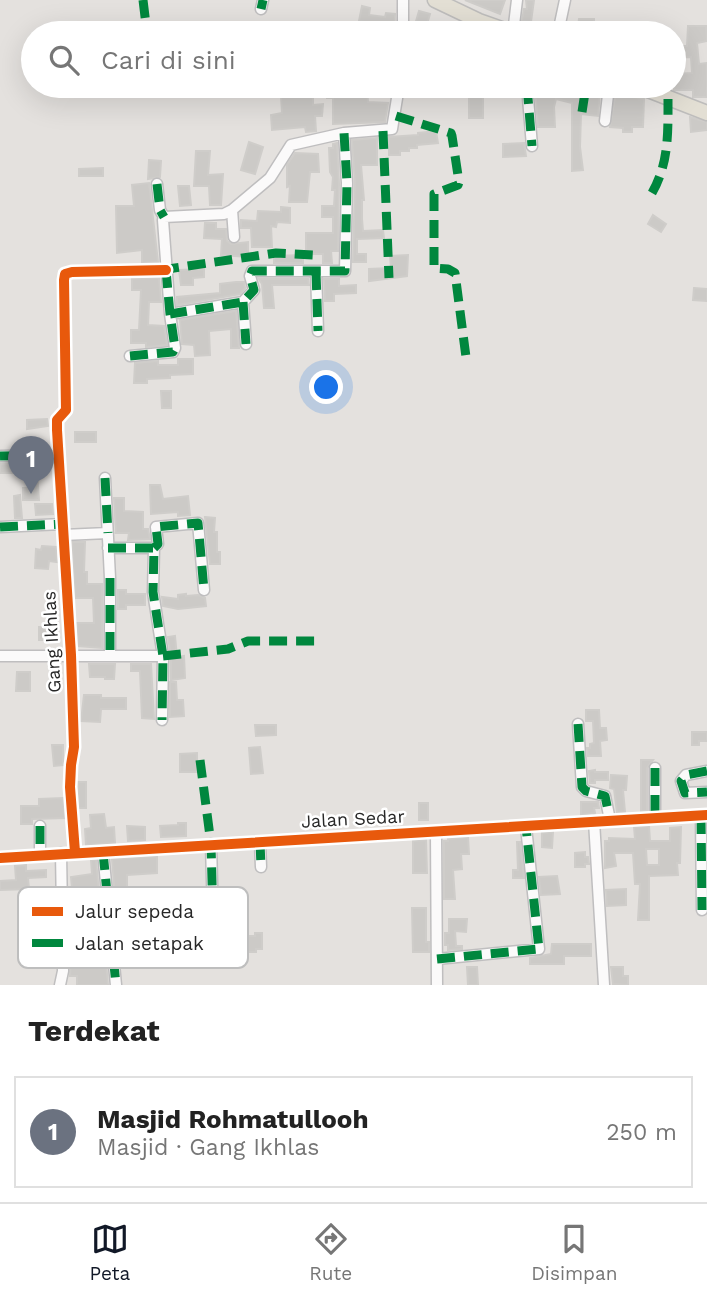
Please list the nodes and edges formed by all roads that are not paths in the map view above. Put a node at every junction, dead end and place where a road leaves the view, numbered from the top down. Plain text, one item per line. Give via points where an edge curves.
1 (403, 0) edge
2 (435, 0) edge
3 (517, 0) edge
4 (565, 0) edge
5 (402, 21) edge
6 (479, 21) edge
7 (514, 21) edge
8 (561, 21) edge
9 (398, 98) edge
10 (528, 98) edge
11 (608, 98) edge
12 (668, 98) edge
13 (707, 114) edge
14 (605, 121) dead end
15 (344, 133) junction
16 (532, 146) dead end
17 (157, 184) dead end
18 (232, 210) junction
19 (164, 217) junction
20 (234, 237) dead end
21 (166, 270) junction
22 (316, 272) junction
23 (243, 302) junction
24 (170, 314) junction
25 (318, 331) dead end
26 (246, 344) dead end
27 (130, 356) dead end
28 (58, 455) junction
29 (0, 456) edge
30 (104, 478) dead end
31 (0, 527) edge
32 (62, 530) junction
33 (108, 533) junction
34 (108, 548) junction
35 (154, 548) junction
36 (204, 590) dead end
37 (71, 655) junction
38 (0, 656) edge
39 (110, 656) junction
40 (163, 656) junction
41 (162, 720) dead end
42 (578, 724) dead end
43 (655, 768) dead end
44 (707, 771) edge
45 (707, 792) edge
46 (704, 816) edge
47 (655, 818) junction
48 (610, 820) junction
49 (594, 821) junction
50 (40, 826) dead end
51 (526, 827) junction
52 (436, 832) junction
53 (260, 842) junction
54 (211, 845) junction
55 (75, 852) junction
56 (103, 852) junction
57 (61, 853) junction
58 (40, 855) junction
59 (0, 858) edge
60 (261, 867) dead end
61 (62, 887) edge
62 (106, 887) edge
63 (212, 887) edge
64 (702, 910) dead end
65 (437, 959) junction
66 (437, 985) edge
67 (604, 985) edge

1 - 5 street
2 - 6 main road
3 - 7 street
4 - 8 street
9 - 15 street via 392,129
10 - 16 street
11 - 14 street
12 - 13 main road
15 - 18 street via 291,145 270,178
15 - 22 street via 347,268
17 - 19 street
18 - 19 street
18 - 20 street
19 - 21 street
21 - 24 street
21 - 28 street, Gang Ikhlas via 65,274 66,410 57,420
22 - 23 street via 252,271 254,290
22 - 25 street
23 - 24 street
23 - 26 street
24 - 27 street via 173,352
28 - 29 street
28 - 32 street, Gang Ikhlas
30 - 33 street
31 - 32 street
32 - 33 street
32 - 37 street, Gang Ikhlas
33 - 34 street
34 - 35 street
34 - 39 street
35 - 36 street via 158,544 156,527 198,523
35 - 40 street via 153,592
37 - 38 street
37 - 39 street
37 - 55 street, Gang Ikhlas via 74,747 70,787
39 - 40 street
40 - 41 street
42 - 48 street via 582,787 605,796
43 - 47 street
44 - 45 street via 686,775 681,781 685,793
46 - 47 street, Jalan Sedar
46 - 64 street
47 - 48 street, Jalan Sedar
48 - 49 street, Jalan Sedar
49 - 51 street, Jalan Sedar
49 - 67 street
50 - 58 street
51 - 52 street, Jalan Sedar
51 - 65 street via 539,949
52 - 53 street, Jalan Sedar
52 - 65 street
53 - 54 street, Jalan Sedar
53 - 60 street
54 - 56 street, Jalan Sedar
54 - 63 street
55 - 56 street, Jalan Sedar
55 - 57 street, Jalan Sedar
56 - 62 street
57 - 58 street, Jalan Sedar
57 - 61 street
58 - 59 street, Jalan Sedar
65 - 66 street

